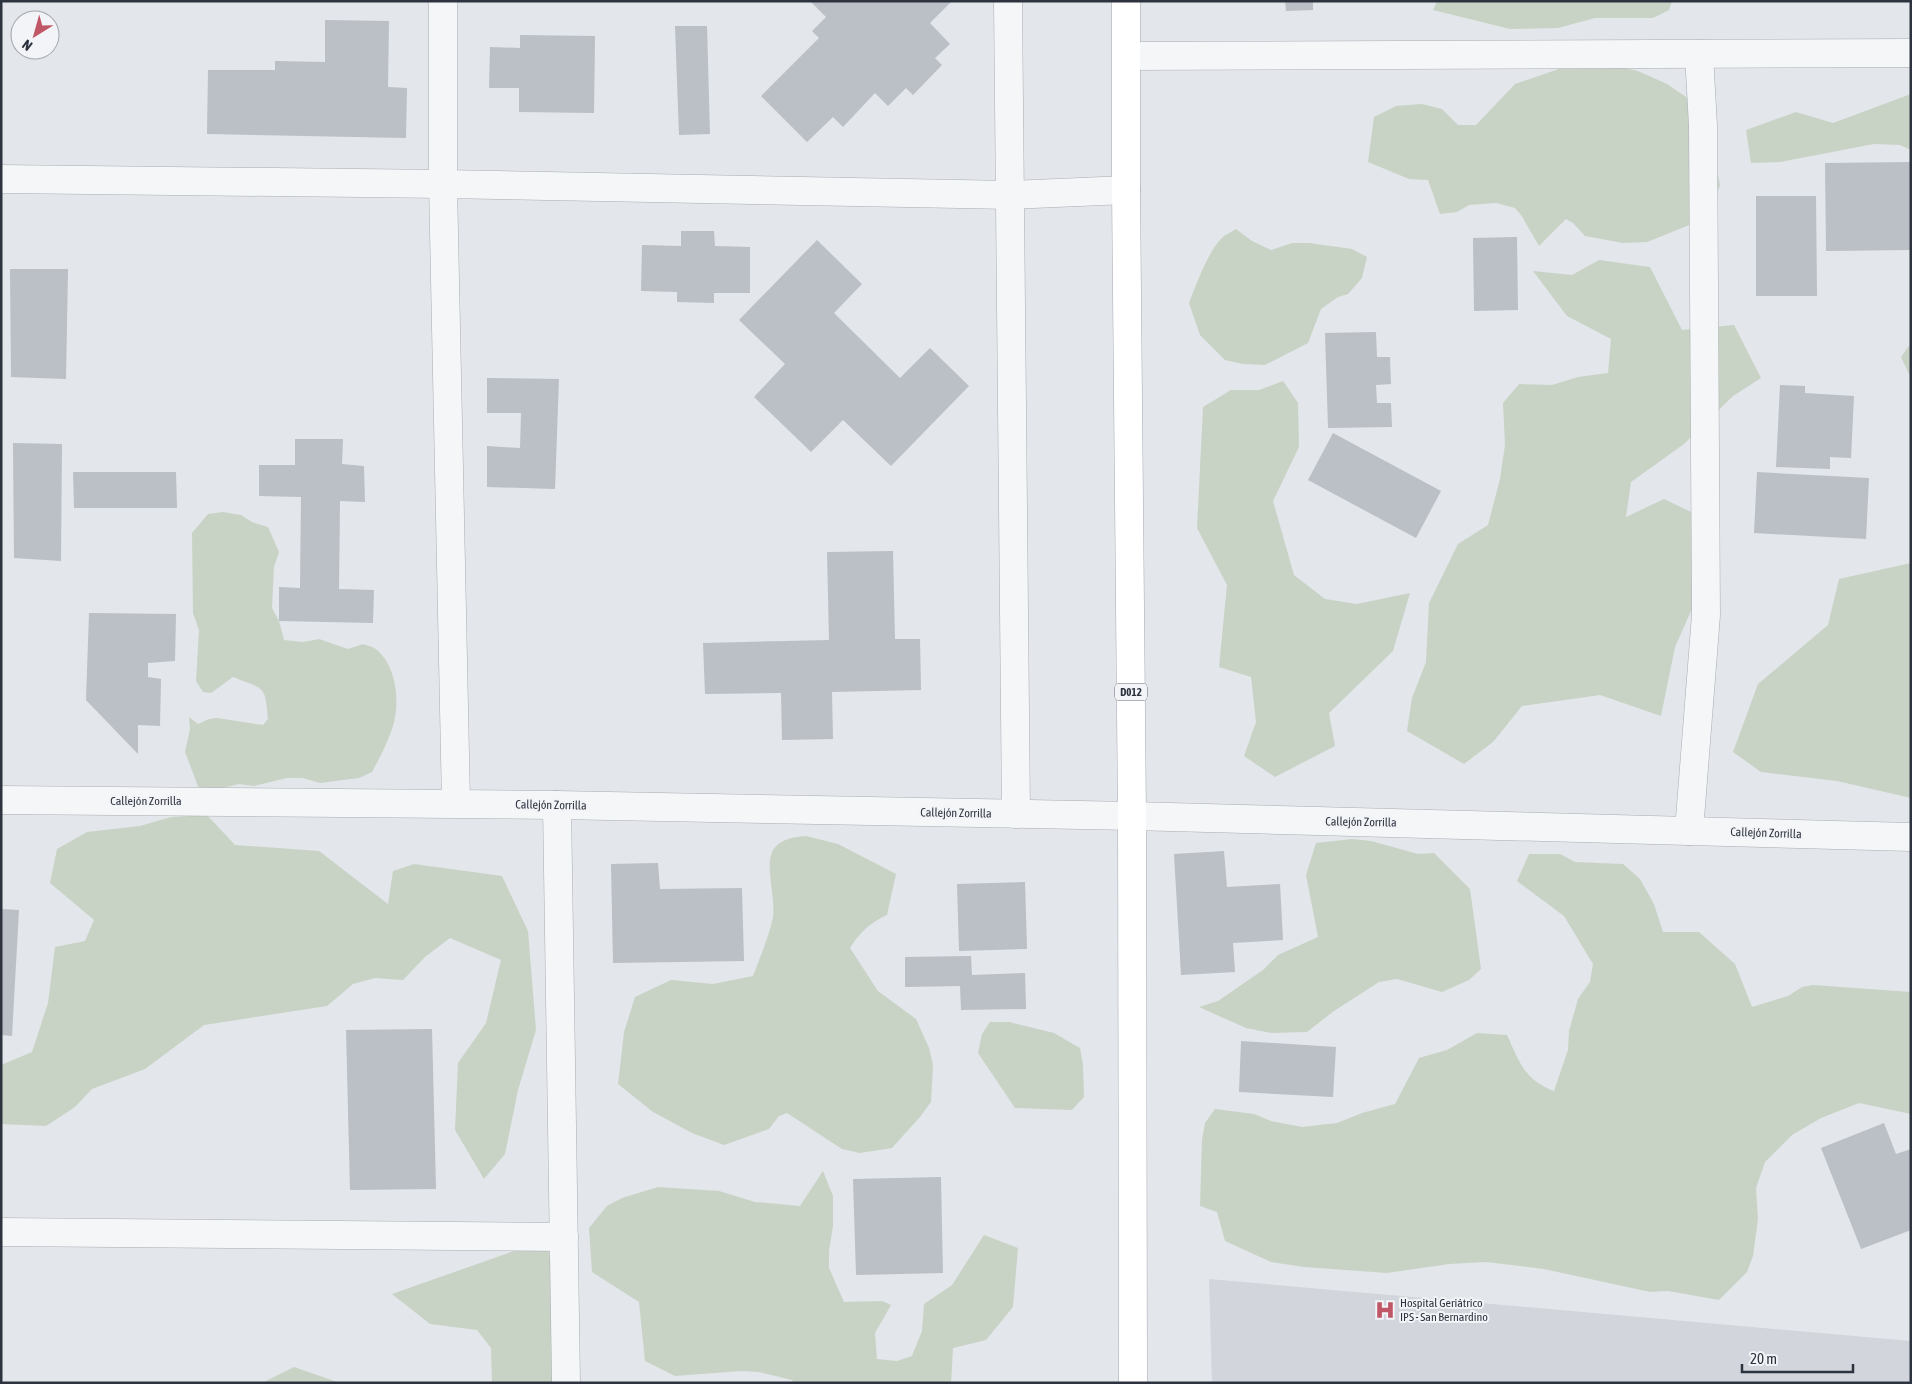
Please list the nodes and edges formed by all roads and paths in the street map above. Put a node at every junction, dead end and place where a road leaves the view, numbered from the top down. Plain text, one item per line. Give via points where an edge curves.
1 (443, 1) edge
2 (1008, 1) edge
3 (1126, 1) edge
4 (1911, 53) edge
5 (1699, 54) junction
6 (1126, 56) junction
7 (1, 179) edge
8 (443, 184) junction
9 (1126, 190) junction
10 (1011, 195) junction
11 (1, 800) edge
12 (456, 803) junction
13 (557, 804) junction
14 (1016, 814) junction
15 (1132, 816) junction
16 (1689, 831) junction
17 (1911, 837) edge
18 (1, 1232) edge
19 (564, 1237) junction
20 (566, 1383) edge
21 (1133, 1383) edge

1 - 8 street
2 - 10 street
3 - 6 main road, D012
4 - 5 street
5 - 6 street
5 - 16 street via 1703,126 1706,615
6 - 9 main road, D012
7 - 8 street
8 - 10 street
8 - 12 street
9 - 10 street
9 - 15 main road, D012
10 - 14 street
11 - 12 street, Callejón Zorrilla
12 - 13 street, Callejón Zorrilla
13 - 14 street, Callejón Zorrilla
13 - 19 street
14 - 15 street, Callejón Zorrilla
15 - 16 street, Callejón Zorrilla
15 - 21 main road, D012
16 - 17 street, Callejón Zorrilla
18 - 19 street
19 - 20 street

